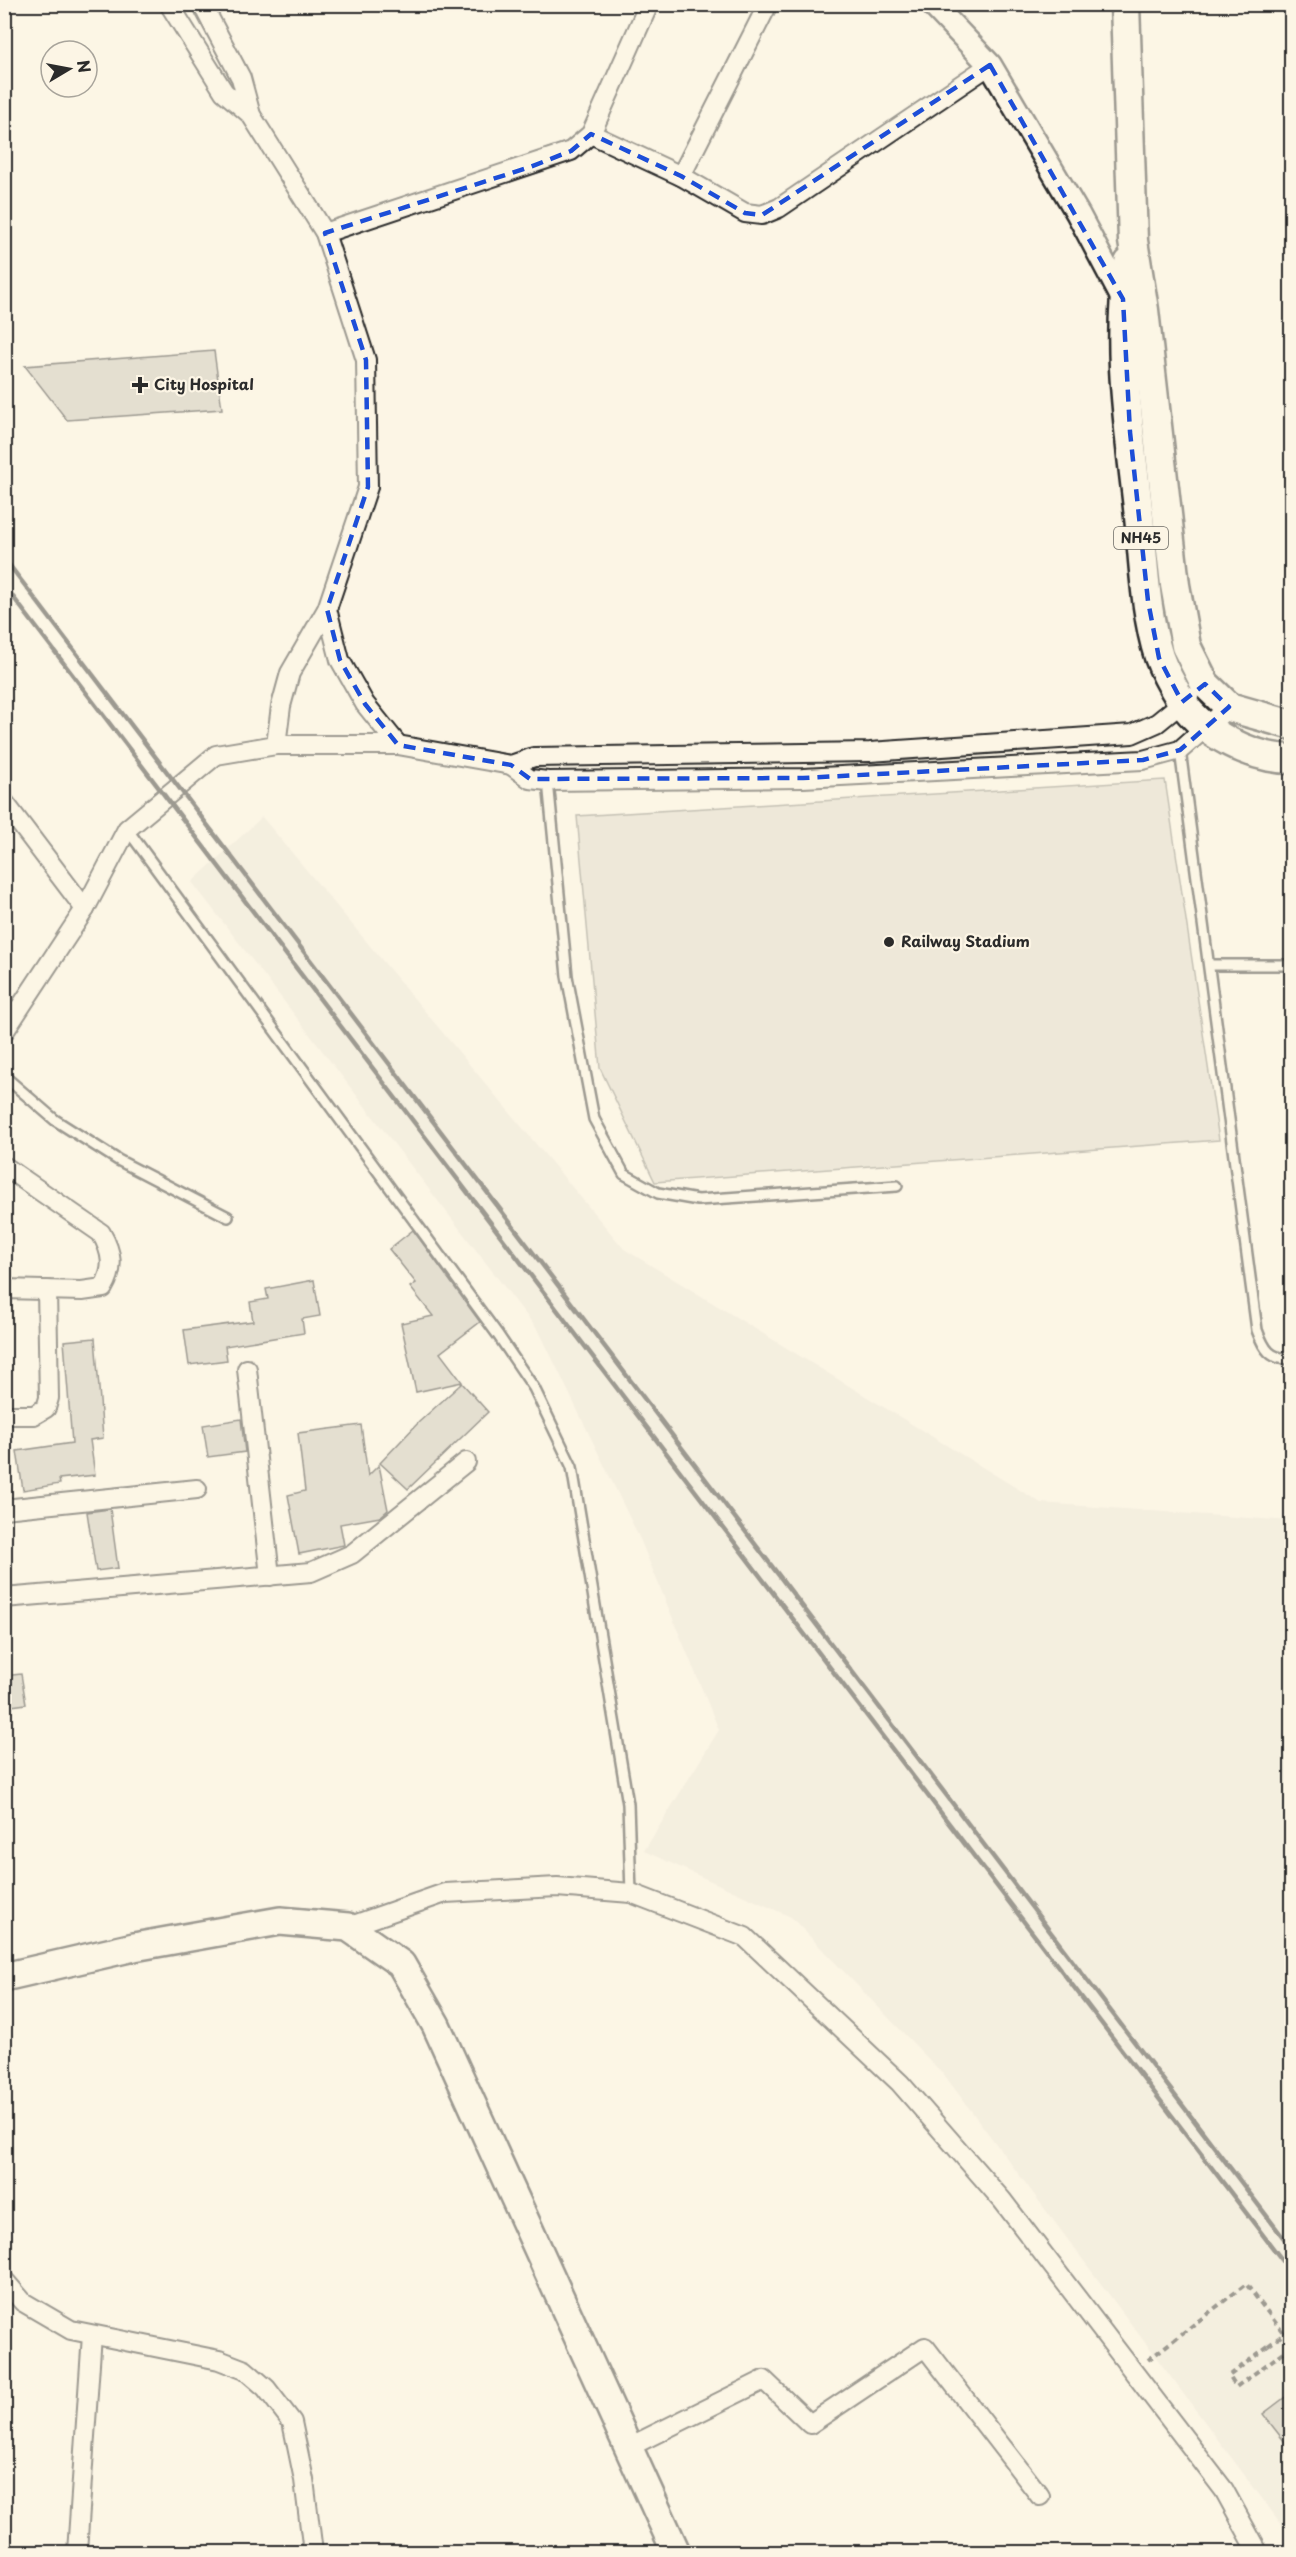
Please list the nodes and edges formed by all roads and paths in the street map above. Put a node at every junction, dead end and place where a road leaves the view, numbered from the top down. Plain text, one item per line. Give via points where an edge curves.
1 (169, 4) edge
2 (202, 4) edge
3 (649, 4) edge
4 (768, 4) edge
5 (932, 4) edge
6 (1125, 4) edge
7 (990, 65) junction
8 (251, 115) junction
9 (591, 134) junction
10 (681, 176) junction
11 (325, 233) junction
12 (1134, 304) junction
13 (327, 609) junction
14 (1205, 684) junction
15 (1182, 702) junction
16 (1229, 707) junction
17 (1292, 725) edge
18 (1207, 727) junction
19 (276, 745) junction
20 (398, 745) junction
21 (1180, 750) junction
22 (1292, 759) edge
23 (511, 765) junction
24 (548, 781) junction
25 (4, 802) edge
26 (127, 830) junction
27 (85, 909) junction
28 (1210, 965) junction
29 (1292, 965) edge
30 (4, 1032) edge
31 (4, 1076) edge
32 (4, 1166) edge
33 (897, 1186) dead end
34 (228, 1216) dead end
35 (4, 1289) edge
36 (47, 1290) junction
37 (1292, 1359) edge
38 (247, 1369) dead end
39 (4, 1415) edge
40 (466, 1462) dead end
41 (197, 1489) dead end
42 (4, 1509) edge
43 (270, 1576) junction
44 (4, 1598) edge
45 (631, 1893) junction
46 (348, 1927) junction
47 (4, 1977) edge
48 (4, 2280) edge
49 (1292, 2328) edge
50 (92, 2335) junction
51 (1292, 2345) edge
52 (1133, 2372) junction
53 (629, 2448) junction
54 (1040, 2496) dead end
55 (76, 2553) edge
56 (313, 2553) edge
57 (676, 2553) edge
58 (1258, 2553) edge

1 - 8 street via 224,92
2 - 8 street via 241,78
3 - 9 street
4 - 10 street
5 - 7 street
6 - 12 highway, NH45
7 - 10 street via 779,208 762,215 745,213
7 - 12 street
8 - 11 street
9 - 10 street
9 - 11 street via 571,151
11 - 13 street via 366,360 368,487
12 - 14 highway, NH45 via 1186,646
12 - 15 highway, NH45 via 1123,360 1148,601 1159,658
13 - 19 street via 290,673
13 - 20 street via 340,660 365,704
14 - 15 street
14 - 16 highway, NH45
15 - 18 highway, NH45
15 - 23 street via 1156,723 1132,734 870,752 534,757
16 - 17 highway, NH45
16 - 18 street
18 - 21 street
18 - 22 highway, NH45 via 1246,750
19 - 20 street
19 - 26 street via 216,755
20 - 23 street
21 - 24 street via 1143,760 956,771 803,778
21 - 28 lane
23 - 24 street via 530,779
24 - 33 lane via 567,976 594,1119 624,1174 657,1193 698,1200
25 - 27 street
26 - 27 street
26 - 45 lane via 498,1335 534,1388 572,1467 628,1804
27 - 30 street
28 - 29 lane
28 - 37 lane via 1257,1330 1265,1351 1280,1360
31 - 34 lane via 54,1120 118,1160
32 - 36 street via 100,1233 110,1248 112,1274 103,1288
35 - 36 street
36 - 39 street via 46,1408 34,1415
38 - 43 street
40 - 43 street via 352,1554 311,1572
41 - 42 street
43 - 44 street
45 - 46 street via 557,1887 445,1893
45 - 52 street via 745,1937 900,2083 1002,2200
46 - 47 main road via 280,1921 134,1947
46 - 53 main road via 401,1964 436,2025
48 - 50 street via 23,2302 70,2330
49 - 51 path, bridge via 1229,2376 1236,2387
50 - 55 street
50 - 56 street via 219,2360 245,2370 266,2388 292,2422
51 - 52 path via 1246,2284
52 - 58 street via 1224,2490
53 - 54 street via 764,2380 810,2424 926,2348
53 - 57 main road

